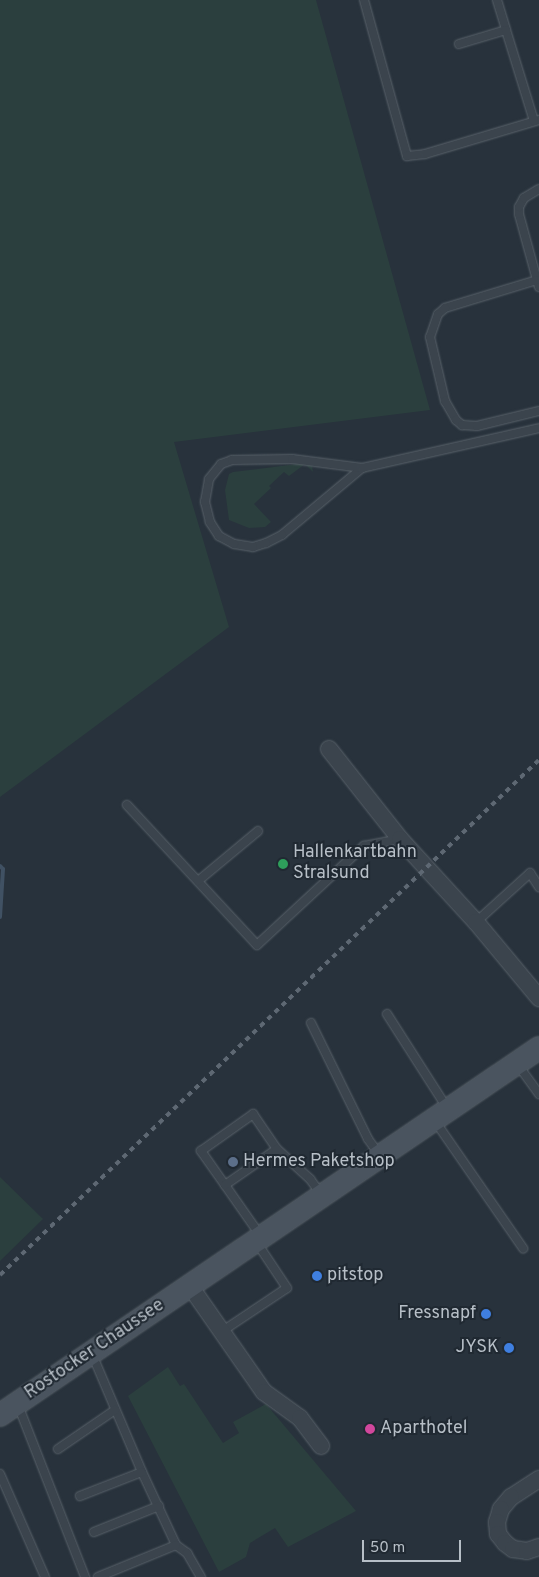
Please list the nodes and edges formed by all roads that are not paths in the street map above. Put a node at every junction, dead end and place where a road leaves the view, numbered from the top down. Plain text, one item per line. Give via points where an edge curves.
1 (364, 0) edge
2 (497, 0) edge
3 (506, 30) junction
4 (459, 44) dead end
5 (537, 121) edge
6 (539, 190) edge
7 (538, 280) edge
8 (539, 411) edge
9 (539, 428) edge
10 (362, 468) junction
11 (329, 748) dead end
12 (127, 805) dead end
13 (258, 831) dead end
14 (400, 839) junction
15 (198, 881) junction
16 (539, 887) edge
17 (476, 922) junction
18 (539, 998) edge
19 (387, 1014) dead end
20 (311, 1023) dead end
21 (539, 1048) edge
22 (516, 1064) junction
23 (539, 1094) edge
24 (441, 1115) junction
25 (277, 1149) junction
26 (380, 1156) junction
27 (225, 1184) junction
28 (322, 1196) junction
29 (258, 1239) junction
30 (523, 1248) dead end
31 (190, 1286) junction
32 (221, 1332) junction
33 (92, 1352) junction
34 (9, 1409) edge
35 (115, 1410) junction
36 (321, 1446) dead end
37 (58, 1449) dead end
38 (142, 1472) junction
39 (0, 1474) edge
40 (539, 1480) edge
41 (80, 1496) dead end
42 (159, 1506) junction
43 (94, 1532) dead end
44 (176, 1545) junction
45 (539, 1547) edge
46 (45, 1577) edge
47 (85, 1577) edge
48 (98, 1577) edge
49 (201, 1577) edge

1 - 5 lane via 407,156 425,154
2 - 3 lane
3 - 4 lane
3 - 5 lane
6 - 7 lane via 524,198 519,207
7 - 8 lane via 445,308 433,325 430,344 447,408 462,424 477,426
9 - 10 lane
10 - 10 lane via 283,459 226,462 212,473 207,484 205,502 210,522 219,536 234,544 253,547 266,543 282,535
11 - 14 street
12 - 15 lane
13 - 15 lane
14 - 15 lane via 364,846 257,945
14 - 17 street
16 - 17 lane via 530,873
17 - 18 street
19 - 24 lane
20 - 26 lane via 368,1139
21 - 22 main road, Rostocker Chaussee
22 - 23 lane
22 - 24 main road, Rostocker Chaussee
24 - 26 main road, Rostocker Chaussee
24 - 30 lane
25 - 27 lane
25 - 27 lane via 253,1114 201,1151
25 - 28 lane via 310,1179
26 - 28 main road, Rostocker Chaussee
27 - 29 lane
28 - 29 main road, Rostocker Chaussee
29 - 31 main road, Rostocker Chaussee
29 - 32 lane via 287,1288
31 - 32 street
31 - 33 main road, Rostocker Chaussee
32 - 36 street via 264,1392 300,1418
33 - 34 main road, Rostocker Chaussee
33 - 35 lane
34 - 47 lane
35 - 37 lane
35 - 38 lane
38 - 41 lane
38 - 42 lane
39 - 46 lane
40 - 45 street via 511,1497 501,1509 497,1522 498,1534 513,1549 527,1551
42 - 43 lane
42 - 44 lane
44 - 48 lane
44 - 49 lane via 187,1553

